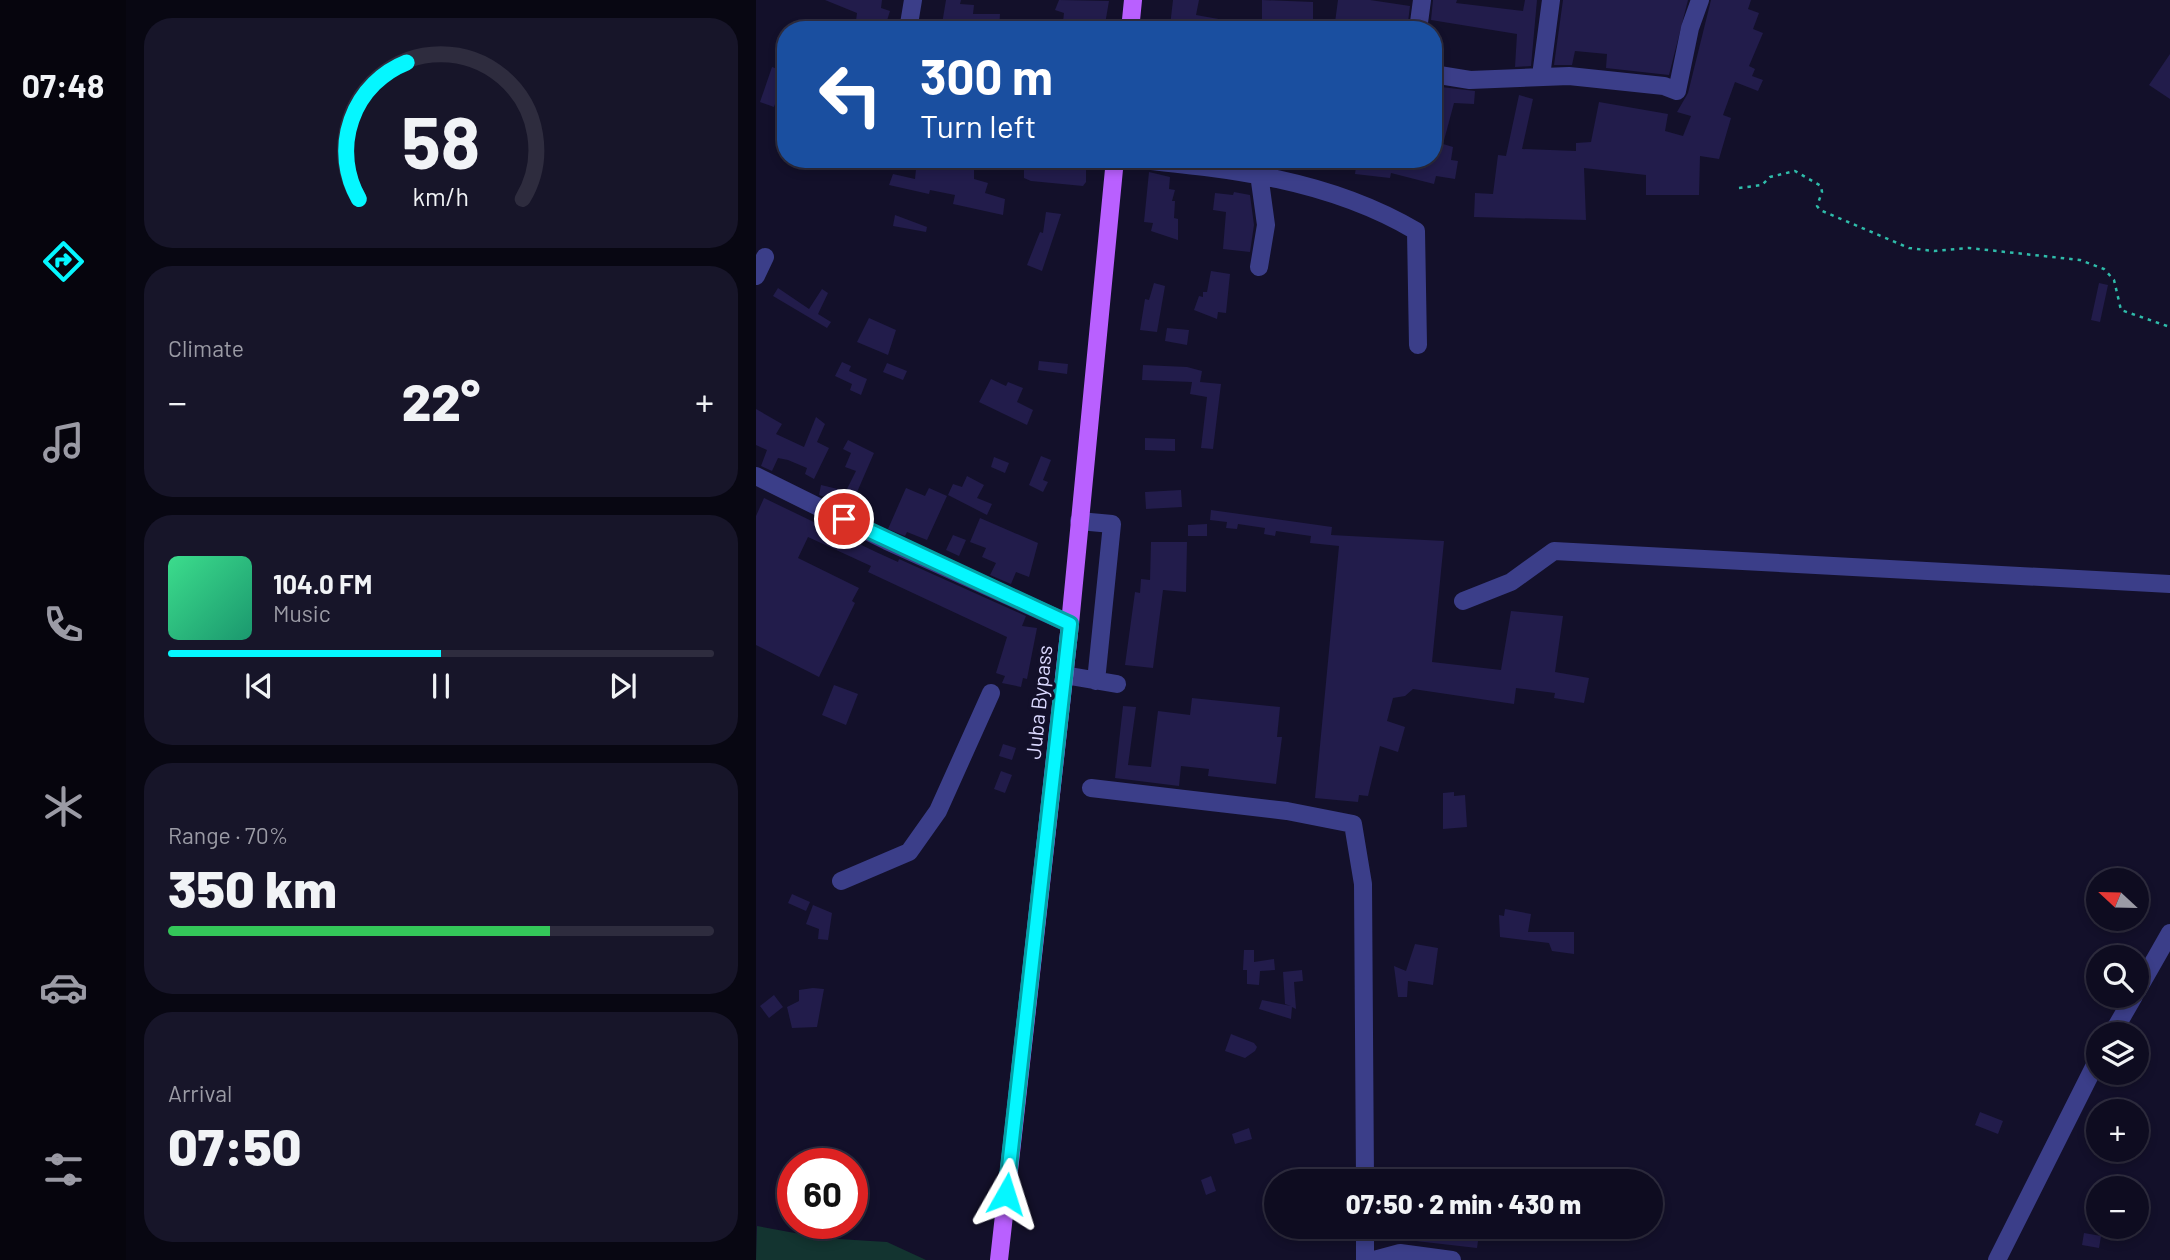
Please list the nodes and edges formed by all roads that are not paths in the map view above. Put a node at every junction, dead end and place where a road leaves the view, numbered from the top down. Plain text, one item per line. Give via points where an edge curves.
1 (914, 0) edge
2 (1133, 0) edge
3 (1422, 0) edge
4 (1551, 0) edge
5 (1700, 0) edge
6 (910, 21) edge
7 (1134, 21) edge
8 (1419, 21) edge
9 (1442, 75) edge
10 (1541, 76) junction
11 (1114, 168) edge
12 (1208, 168) edge
13 (1259, 174) junction
14 (765, 257) dead end
15 (1259, 267) dead end
16 (756, 276) edge
17 (1418, 345) dead end
18 (756, 476) edge
19 (1079, 521) junction
20 (2170, 584) edge
21 (1463, 601) dead end
22 (1070, 624) junction
23 (1064, 675) junction
24 (1096, 681) junction
25 (1117, 684) dead end
26 (991, 693) dead end
27 (1091, 788) dead end
28 (841, 881) dead end
29 (2170, 933) edge
30 (2170, 955) edge
31 (2152, 965) junction
32 (2149, 970) edge
33 (2086, 1083) edge
34 (1365, 1169) edge
35 (1365, 1239) edge
36 (1000, 1254) edge
37 (1365, 1260) edge
38 (1374, 1260) edge
39 (1452, 1260) edge
40 (1997, 1260) edge

1 - 6 street
2 - 7 main road
3 - 8 street
4 - 10 street
5 - 10 street via 1677,92 1664,86
9 - 10 street via 1470,80
11 - 19 main road, Juba Bypass
12 - 13 street
13 - 15 street via 1266,225
13 - 17 street via 1358,202 1416,231
14 - 16 street
18 - 22 street
19 - 22 main road, Juba Bypass
19 - 24 street via 1112,524
20 - 21 street via 1554,551 1511,582
22 - 23 main road, Juba Bypass
23 - 24 street
23 - 36 main road, Juba Bypass
24 - 25 street
26 - 28 street via 938,811 909,852
27 - 34 street via 1287,811 1353,824 1363,884
29 - 31 street
30 - 31 street
31 - 32 street
33 - 40 street
35 - 37 street
38 - 39 street via 1400,1253

